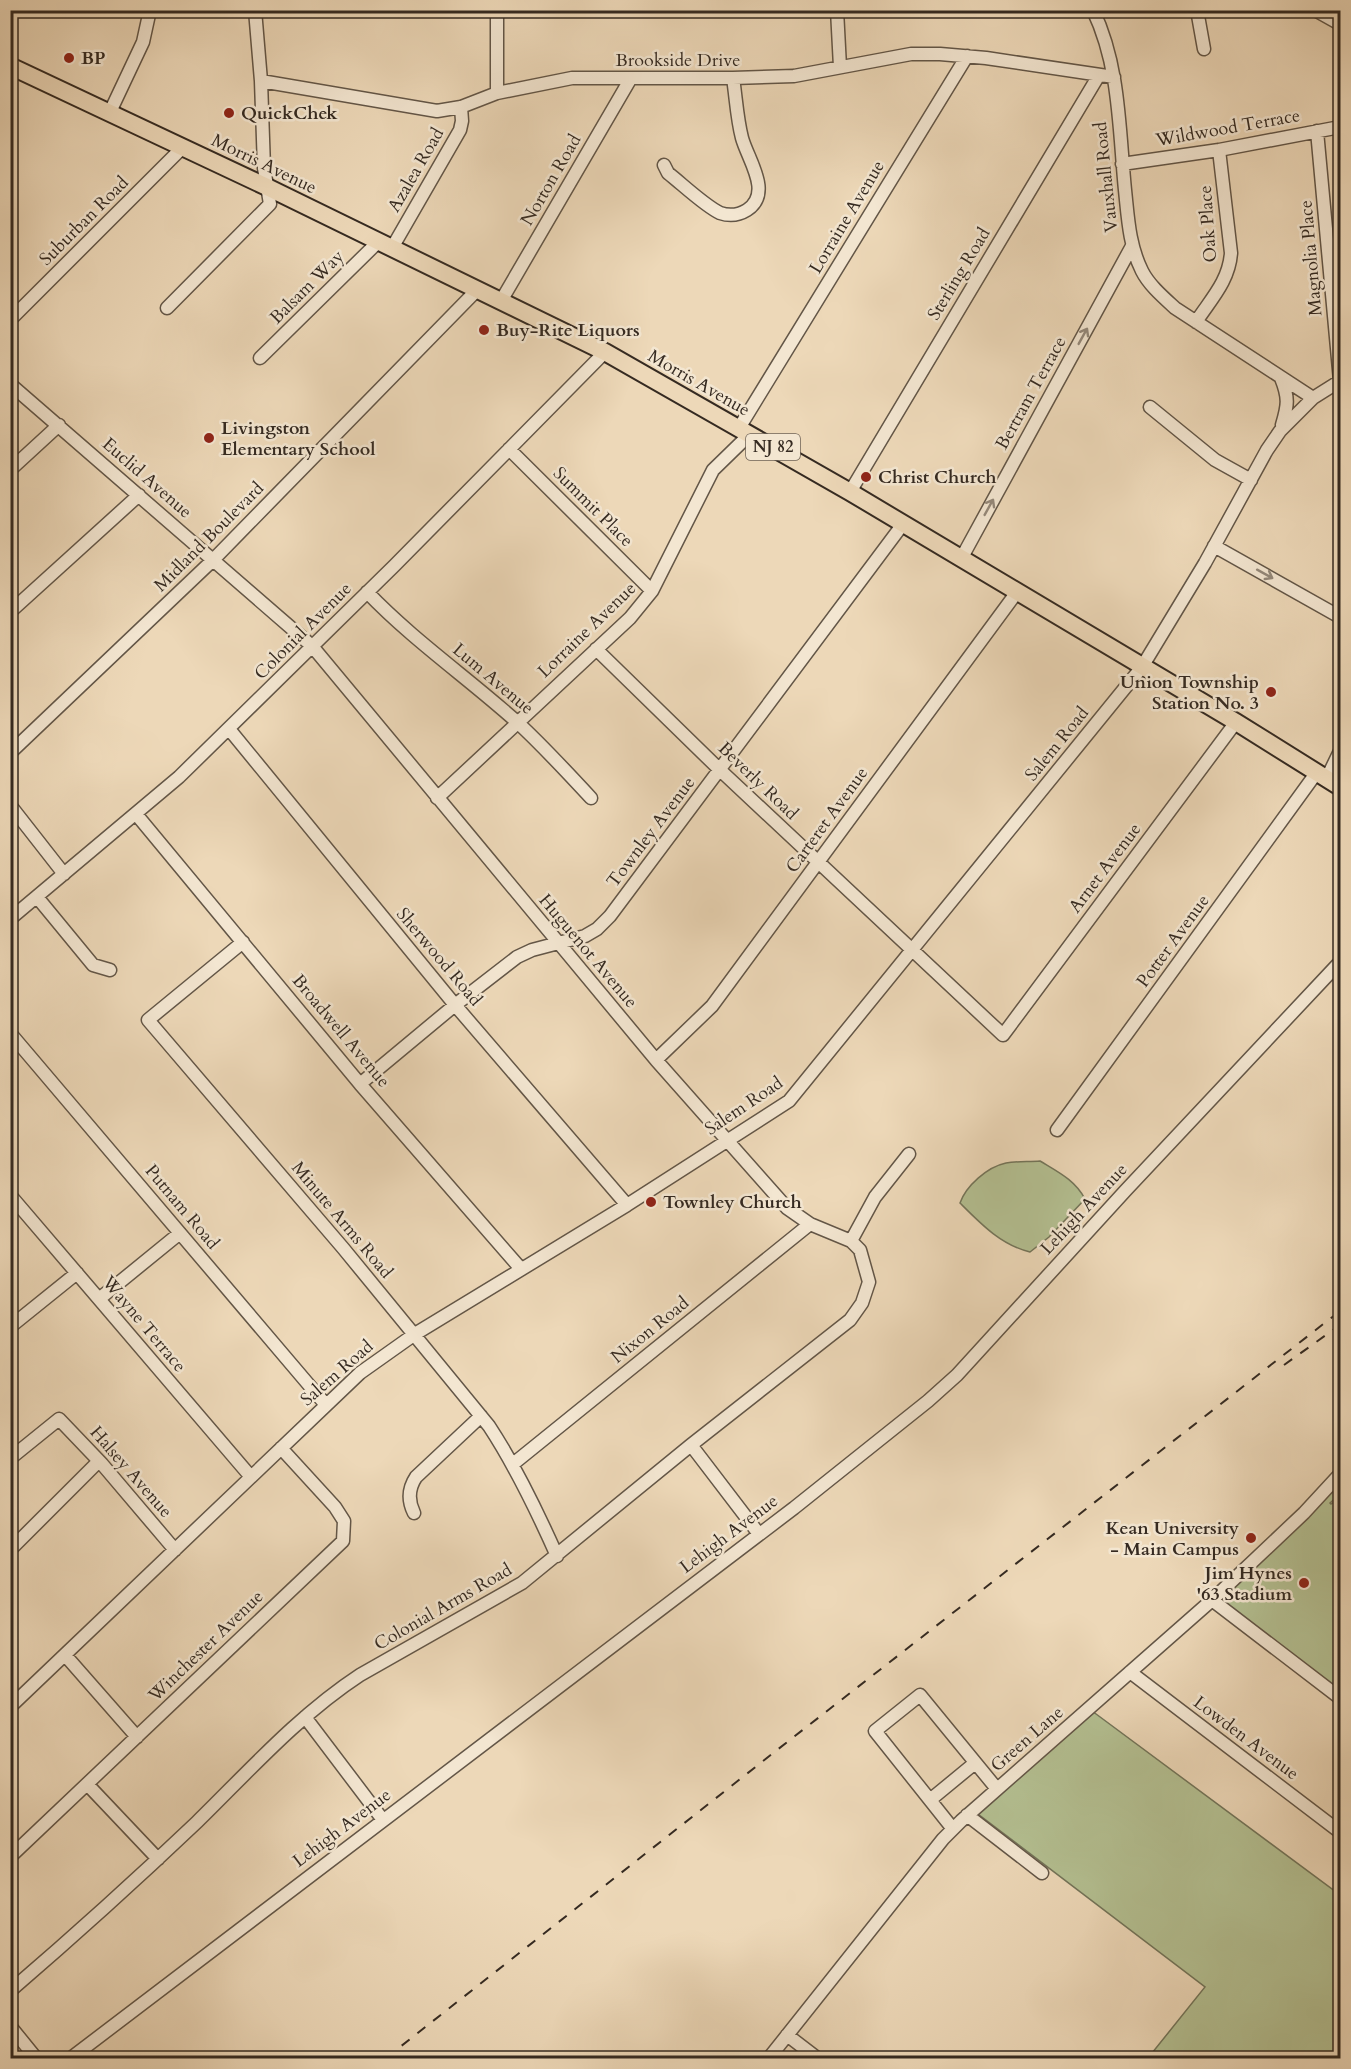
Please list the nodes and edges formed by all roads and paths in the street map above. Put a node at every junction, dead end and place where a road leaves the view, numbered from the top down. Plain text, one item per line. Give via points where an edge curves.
1 (150, 10) edge
2 (255, 10) edge
3 (497, 10) edge
4 (837, 10) edge
5 (1093, 10) edge
6 (1197, 10) edge
7 (1315, 10) edge
8 (1341, 24) edge
9 (1204, 49) dead end
10 (967, 56) junction
11 (10, 66) edge
12 (840, 67) junction
13 (1099, 75) junction
14 (1114, 77) junction
15 (631, 78) junction
16 (733, 78) junction
17 (261, 81) junction
18 (497, 93) junction
19 (461, 107) junction
20 (110, 112) junction
21 (1341, 127) edge
22 (1317, 131) junction
23 (183, 147) junction
24 (1219, 150) junction
25 (664, 165) dead end
26 (1122, 165) junction
27 (267, 187) junction
28 (385, 245) junction
29 (1132, 246) junction
30 (477, 290) junction
31 (501, 301) junction
32 (167, 308) dead end
33 (10, 320) edge
34 (1196, 322) junction
35 (605, 352) junction
36 (260, 358) dead end
37 (1281, 378) junction
38 (1340, 381) edge
39 (10, 384) edge
40 (1313, 398) junction
41 (1150, 406) dead end
42 (59, 425) junction
43 (745, 431) junction
44 (1280, 431) junction
45 (509, 449) junction
46 (10, 470) edge
47 (1251, 480) junction
48 (850, 492) junction
49 (139, 495) junction
50 (903, 524) junction
51 (1214, 546) junction
52 (961, 559) junction
53 (213, 560) junction
54 (652, 591) junction
55 (367, 592) junction
56 (1017, 592) junction
57 (10, 612) edge
58 (1341, 617) edge
59 (312, 646) junction
60 (596, 649) junction
61 (1142, 667) junction
62 (517, 722) junction
63 (1236, 722) junction
64 (229, 729) junction
65 (1341, 752) edge
66 (10, 753) edge
67 (720, 770) junction
68 (1328, 779) edge
69 (436, 798) junction
70 (591, 798) dead end
71 (10, 805) edge
72 (135, 814) junction
73 (818, 863) junction
74 (64, 874) junction
75 (37, 897) junction
76 (10, 920) edge
77 (243, 942) junction
78 (558, 943) junction
79 (912, 951) junction
80 (1341, 962) edge
81 (110, 970) dead end
82 (455, 1005) junction
83 (10, 1033) edge
84 (1003, 1035) joint
85 (656, 1060) junction
86 (360, 1084) junction
87 (1057, 1130) dead end
88 (728, 1140) junction
89 (909, 1154) dead end
90 (10, 1195) edge
91 (627, 1205) junction
92 (810, 1224) junction
93 (180, 1233) junction
94 (856, 1246) junction
95 (521, 1269) junction
96 (77, 1273) junction
97 (99, 1299) junction
98 (10, 1327) edge
99 (415, 1334) junction
100 (326, 1405) junction
101 (481, 1416) junction
102 (691, 1445) junction
103 (281, 1448) junction
104 (10, 1455) edge
105 (102, 1464) junction
106 (513, 1464) junction
107 (1341, 1474) edge
108 (251, 1477) junction
109 (414, 1514) dead end
110 (759, 1534) junction
111 (10, 1550) edge
112 (175, 1550) junction
113 (557, 1556) junction
114 (1212, 1600) junction
115 (65, 1655) junction
116 (1130, 1672) junction
117 (1341, 1698) edge
118 (10, 1707) edge
119 (305, 1717) junction
120 (137, 1737) junction
121 (975, 1763) junction
122 (87, 1784) junction
123 (997, 1789) junction
124 (930, 1800) junction
125 (967, 1815) junction
126 (383, 1820) junction
127 (953, 1829) junction
128 (1341, 1832) edge
129 (10, 1857) edge
130 (158, 1859) junction
131 (1042, 1873) dead end
132 (10, 1991) edge
133 (10, 2026) edge
134 (787, 2035) junction
135 (36, 2058) edge
136 (71, 2058) edge
137 (768, 2058) edge
138 (817, 2058) edge

1 - 20 street via 143,42
2 - 17 street
3 - 18 street
4 - 12 street
5 - 14 street, Vauxhall Road via 1102,28
6 - 9 street
7 - 8 street
10 - 12 street, Brookside Drive via 911,54
10 - 13 street, Brookside Drive
10 - 43 street, Lorraine Avenue
11 - 20 main road, Morris Avenue / NJ 82
12 - 16 street, Brookside Drive via 794,76
13 - 14 street, Brookside Drive
13 - 48 street, Sterling Road
14 - 26 street, Vauxhall Road
15 - 16 street, Brookside Drive
15 - 18 street, Brookside Drive via 572,78
15 - 31 street, Norton Road
16 - 25 street via 742,139 759,186 751,207 735,215 717,211 668,174
17 - 19 street, Brookside Drive via 426,111
17 - 27 street
18 - 19 street, Brookside Drive
19 - 28 street, Azalea Road via 460,130
20 - 23 main road, Morris Avenue / NJ 82
21 - 22 street, Wildwood Terrace
22 - 24 street, Wildwood Terrace
22 - 38 street, Magnolia Place
23 - 27 main road, Morris Avenue / NJ 82
23 - 33 street, Suburban Road
24 - 26 street, Wildwood Terrace
24 - 34 street, Oak Place via 1230,267
26 - 29 street, Vauxhall Road
27 - 28 main road, Morris Avenue / NJ 82
27 - 32 street via 270,204
28 - 30 main road, Morris Avenue / NJ 82
28 - 36 street, Balsam Way
29 - 34 street, Vauxhall Road via 1142,272 1159,295
52 -> 29 street, Bertram Terrace
30 - 31 main road, Morris Avenue / NJ 82
30 - 53 street, Midland Boulevard
31 - 35 main road, Morris Avenue / NJ 82
34 - 37 street, Vauxhall Road
35 - 43 main road, Morris Avenue / NJ 82
35 - 45 street, Colonial Avenue
37 - 40 street, Vauxhall Road
37 - 44 street via 1288,406
38 - 40 street, Salem Road
39 - 42 street, Euclid Avenue
40 - 44 street, Salem Road
41 - 47 street via 1215,460
42 - 46 street
42 - 49 street, Euclid Avenue
43 - 48 main road, Morris Avenue / NJ 82
43 - 54 street, Lorraine Avenue via 712,470
44 - 47 street, Salem Road
45 - 54 street, Summit Place
45 - 55 street, Colonial Avenue
47 - 51 street, Salem Road
48 - 50 main road, Morris Avenue / NJ 82
49 - 53 street, Euclid Avenue
49 - 57 street
50 - 52 main road, Morris Avenue / NJ 82
50 - 67 street, Townley Avenue
51 -> 58 street
51 - 61 street, Salem Road
52 - 56 main road, Morris Avenue / NJ 82
53 - 59 street, Euclid Avenue
53 - 66 street, Midland Boulevard
54 - 60 street, Lorraine Avenue
55 - 59 street, Colonial Avenue
55 - 62 street, Lum Avenue via 391,617
56 - 61 main road, Morris Avenue / NJ 82
56 - 73 street, Carteret Avenue
59 - 64 street, Colonial Avenue
59 - 69 street, Huguenot Avenue
60 - 62 street, Lorraine Avenue
60 - 67 street, Beverly Road
61 - 63 main road, Morris Avenue / NJ 82
61 - 79 street, Salem Road
62 - 69 street, Lorraine Avenue
62 - 70 street, Lum Avenue
63 - 68 main road, Morris Avenue / NJ 82
63 - 84 street, Arnet Avenue
64 - 72 street, Colonial Avenue
64 - 82 street, Sherwood Road
65 - 68 street, Potter Avenue
67 - 73 street, Beverly Road
67 - 78 street, Townley Avenue via 610,916 585,936
68 - 87 street, Potter Avenue
69 - 78 street, Huguenot Avenue
71 - 74 street
72 - 74 street, Colonial Avenue
72 - 77 street, Broadwell Avenue
73 - 79 street, Beverly Road
73 - 85 street, Carteret Avenue via 712,1006
74 - 75 street, Colonial Avenue
75 - 76 street, Colonial Avenue
75 - 81 street via 93,965
77 - 86 street, Broadwell Avenue
77 - 99 street, Minute Arms Road via 148,1020
78 - 82 street, Townley Avenue via 518,957
78 - 85 street, Huguenot Avenue
79 - 84 street, Beverly Road
79 - 88 street, Salem Road via 789,1101
80 - 110 street, Lehigh Avenue via 957,1375
82 - 86 street, Townley Avenue
82 - 91 street, Sherwood Road
83 - 93 street, Putnam Road
85 - 88 street, Huguenot Avenue
86 - 95 street, Broadwell Avenue
88 - 91 street, Salem Road
88 - 92 street, Huguenot Avenue via 778,1199
89 - 94 street via 875,1197
90 - 96 street, Wayne Terrace
91 - 95 street, Salem Road
92 - 94 street, Huguenot Avenue
92 - 106 street, Nixon Road
93 - 97 street
93 - 100 street, Putnam Road
94 - 102 street, Colonial Arms Road via 869,1282 857,1313
95 - 99 street, Salem Road
96 - 97 street, Wayne Terrace
96 - 98 street
97 - 108 street, Wayne Terrace
99 - 100 street, Salem Road via 360,1373
99 - 101 street, Minute Arms Road
100 - 103 street, Salem Road
101 - 106 street, Minute Arms Road
101 - 109 street via 410,1485
102 - 110 street
102 - 113 street, Colonial Arms Road
103 - 108 street, Salem Road
103 - 120 street, Winchester Avenue via 335,1507 344,1521 343,1541
104 - 105 street, Halsey Avenue via 59,1419
105 - 111 street via 96,1464
105 - 112 street, Halsey Avenue
106 - 113 street, Minute Arms Road
107 - 114 street, Green Lane
108 - 112 street, Salem Road
110 - 126 street, Lehigh Avenue
112 - 115 street, Salem Road
113 - 119 street, Colonial Arms Road via 522,1583 338,1689
114 - 116 street, Green Lane
114 - 117 street
115 - 118 street, Salem Road
115 - 120 street
116 - 123 street, Green Lane
116 - 128 street, Lowden Avenue
119 - 126 street
119 - 130 street, Colonial Arms Road
120 - 122 street, Winchester Avenue
121 - 123 street
121 - 124 street
121 - 124 street via 920,1695 875,1731
122 - 129 street, Winchester Avenue
122 - 130 street
123 - 125 street, Green Lane
124 - 127 street
125 - 127 street, Green Lane
125 - 131 street
126 - 136 street, Lehigh Avenue
127 - 134 street, Green Lane
130 - 132 street, Colonial Arms Road
133 - 135 street
134 - 137 street, Green Lane
134 - 138 street

